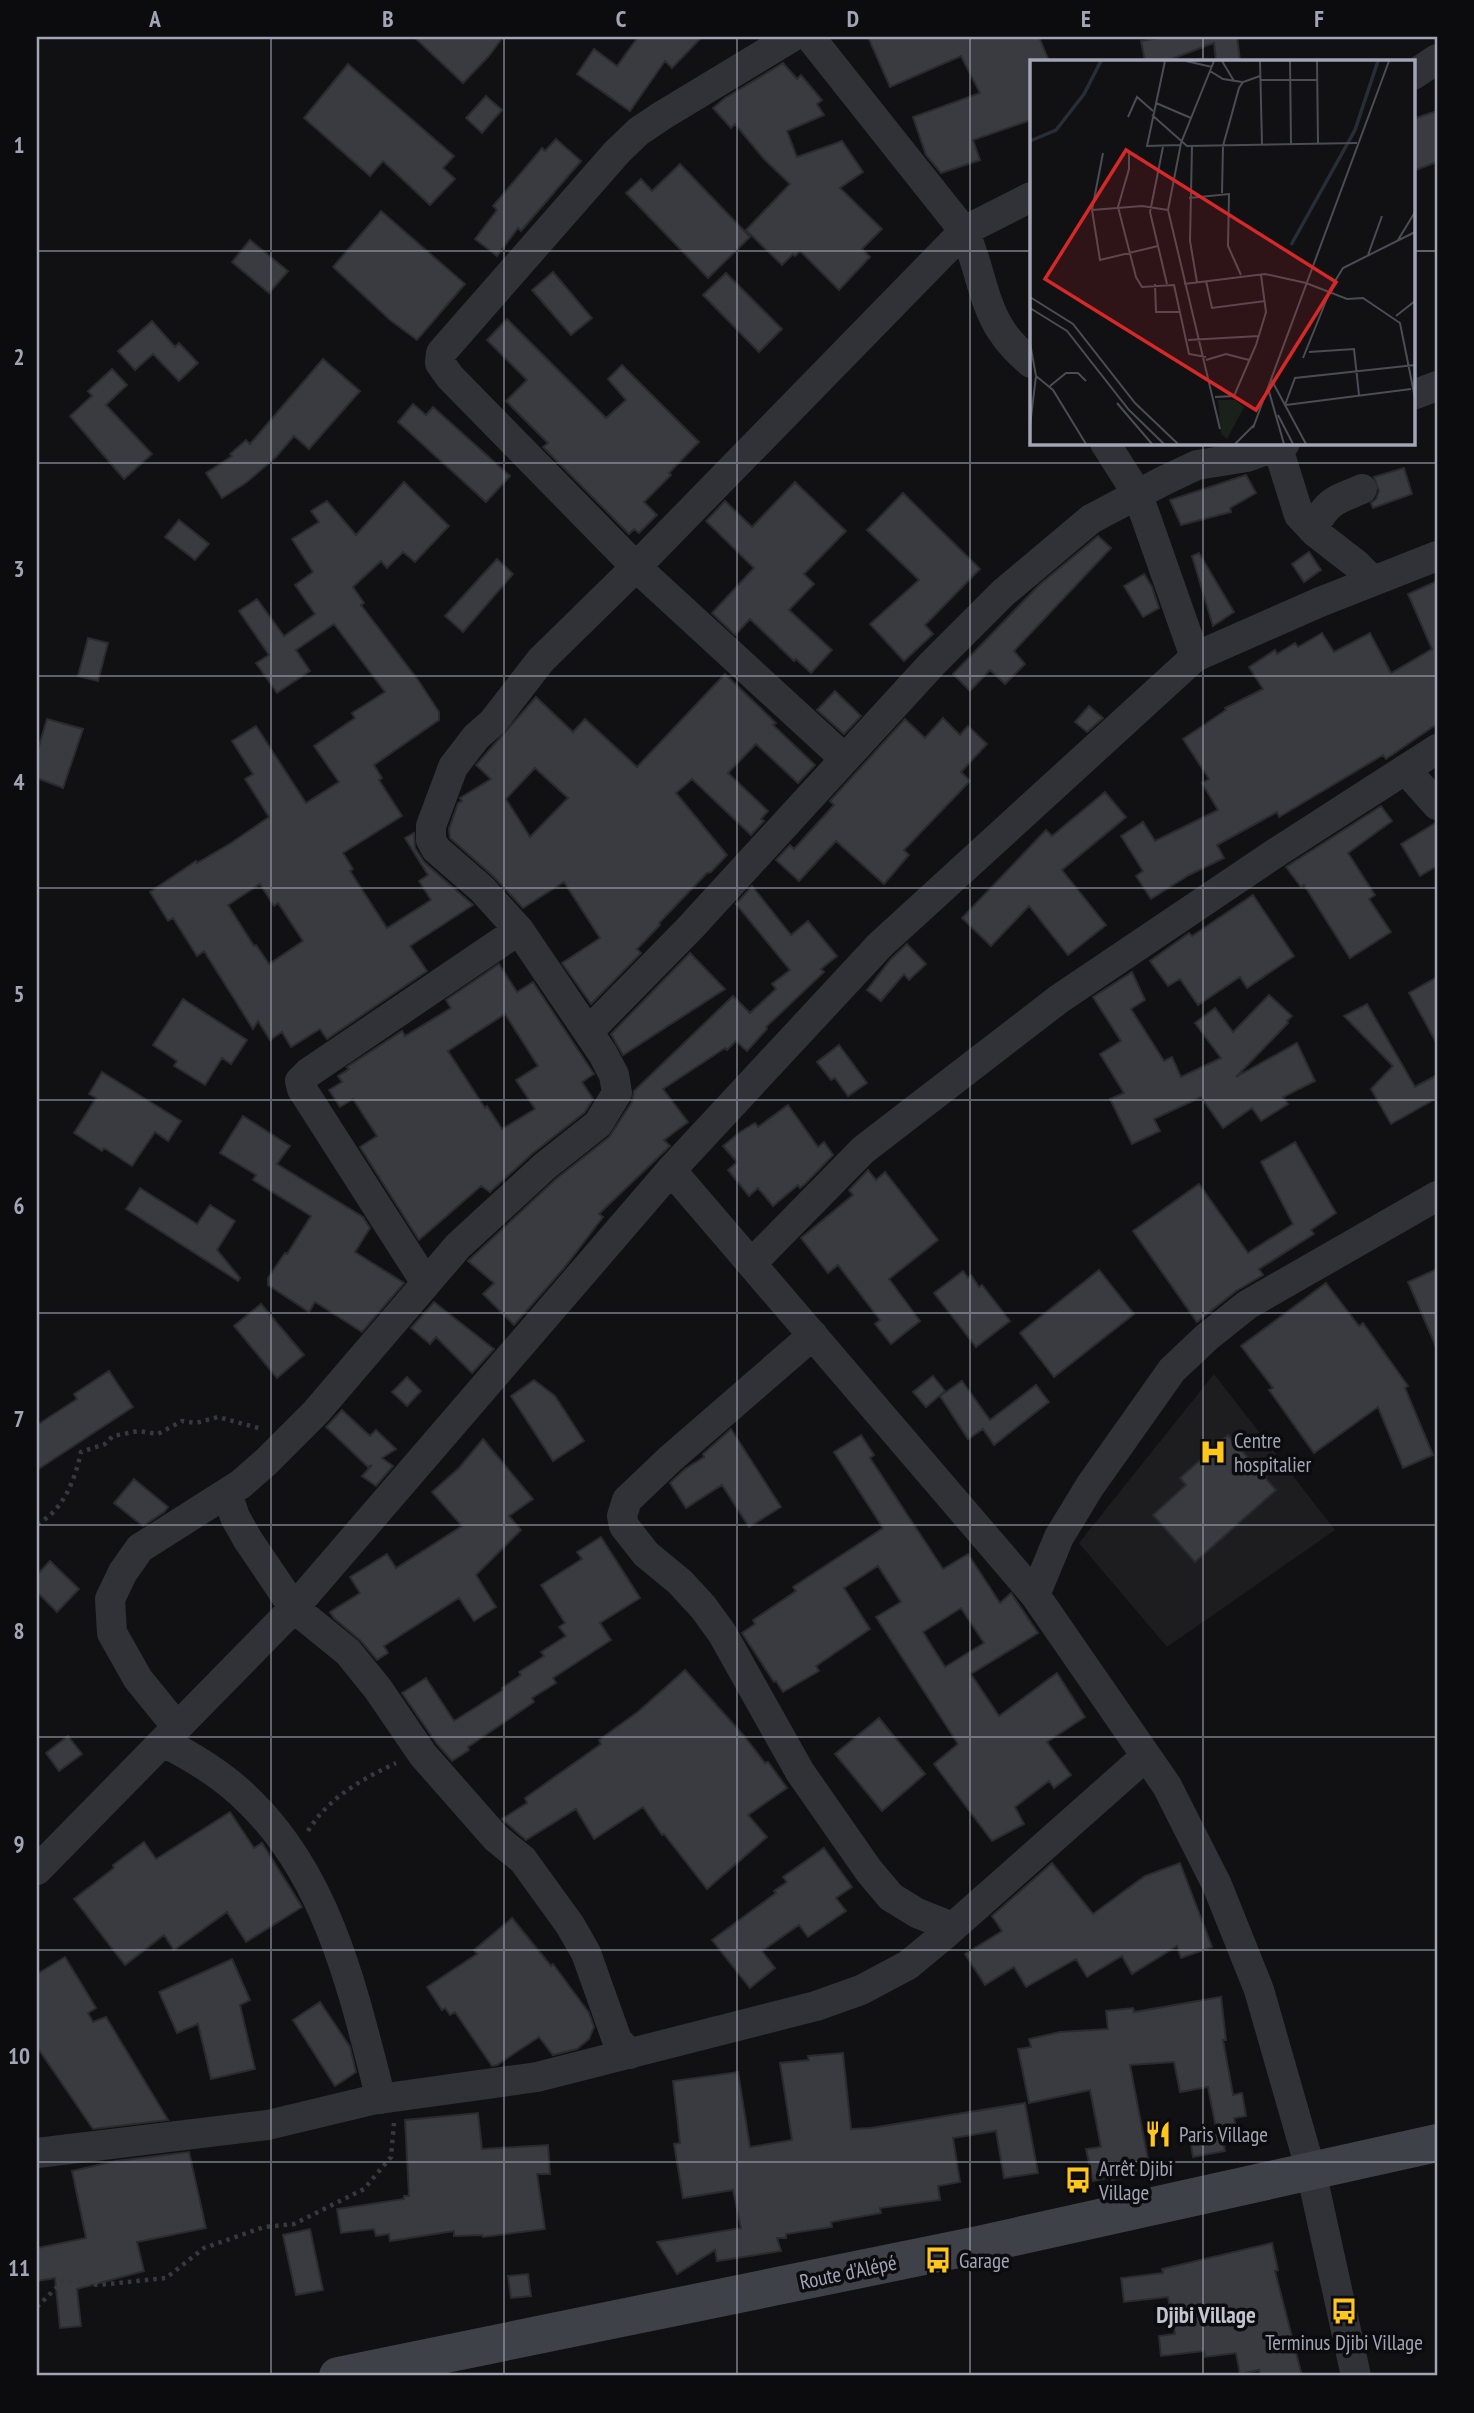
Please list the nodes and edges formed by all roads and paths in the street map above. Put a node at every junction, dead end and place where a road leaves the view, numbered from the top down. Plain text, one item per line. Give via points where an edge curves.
1 (792, 37) edge
2 (810, 37) edge
3 (1437, 59) edge
4 (1414, 74) edge
5 (1030, 198) edge
6 (964, 231) junction
7 (1030, 362) edge
8 (1437, 386) edge
9 (1414, 395) edge
10 (1106, 444) edge
11 (1281, 444) edge
12 (1362, 489) dead end
13 (1138, 495) junction
14 (1312, 529) junction
15 (1437, 556) edge
16 (636, 567) junction
17 (1373, 582) junction
18 (1195, 657) junction
19 (1437, 749) edge
20 (845, 759) junction
21 (1406, 770) junction
22 (1437, 805) edge
23 (519, 930) junction
24 (588, 1032) junction
25 (671, 1170) junction
26 (1437, 1196) edge
27 (752, 1263) junction
28 (426, 1283) junction
29 (813, 1335) junction
30 (293, 1436) junction
31 (227, 1493) junction
32 (37, 1524) edge
33 (1035, 1595) junction
34 (294, 1608) junction
35 (170, 1734) junction
36 (423, 1755) junction
37 (1146, 1756) junction
38 (292, 1855) junction
39 (37, 1870) edge
40 (952, 1927) junction
41 (630, 2054) junction
42 (389, 2098) junction
43 (1437, 2143) edge
44 (37, 2153) edge
45 (1311, 2171) junction
46 (37, 2306) edge
47 (338, 2376) edge
48 (1356, 2376) edge

1 - 16 street via 639,131 440,353 440,363 450,377
2 - 6 street
3 - 4 street
5 - 6 street
6 - 7 street via 1001,331
6 - 16 street
8 - 9 street
10 - 13 street
11 - 13 street via 1247,457 1197,465
11 - 14 street via 1299,515
12 - 14 street via 1333,500
13 - 18 street
13 - 20 street via 1091,519 1003,593
14 - 17 street
15 - 17 street
16 - 20 street
16 - 23 street via 541,660 476,737 453,767 430,826 436,849 482,889
17 - 18 street
18 - 25 street via 880,945
19 - 21 street
20 - 24 street
21 - 22 street
21 - 27 street via 1059,999 863,1150
23 - 24 street
23 - 28 street via 300,1082
24 - 28 street via 617,1084 610,1107 598,1124 458,1246
25 - 27 street
25 - 34 street
26 - 33 street via 1247,1305 1172,1370 1059,1536
27 - 29 street
28 - 30 street
29 - 33 street
29 - 40 street via 627,1500 624,1526 646,1554 703,1607 722,1633 800,1772 883,1888 917,1913
30 - 31 street
30 - 32 path via 218,1417 196,1423 182,1420 158,1434 138,1431 113,1436 105,1444 81,1452 57,1511
31 - 34 street via 248,1540
31 - 35 street via 140,1548 110,1599 112,1633
33 - 37 street
34 - 35 street
34 - 36 street via 348,1652
35 - 38 street via 190,1756 253,1804
35 - 39 street
36 - 38 path via 394,1764 341,1793 319,1813
36 - 41 street via 496,1838 523,1860 570,1925 586,1953 617,2040
37 - 40 street
37 - 45 street via 1167,1786 1217,1885 1254,1979
38 - 42 street via 308,1879 338,1949
40 - 41 street via 908,1965 861,1990
41 - 42 street via 537,2077
42 - 44 street via 268,2125
42 - 46 path via 391,2157 364,2189 294,2224 264,2227 204,2248 166,2278 99,2285 63,2281
43 - 45 main road, Route d'Alépé
45 - 47 main road, Route d'Alépé via 978,2245
45 - 48 street

